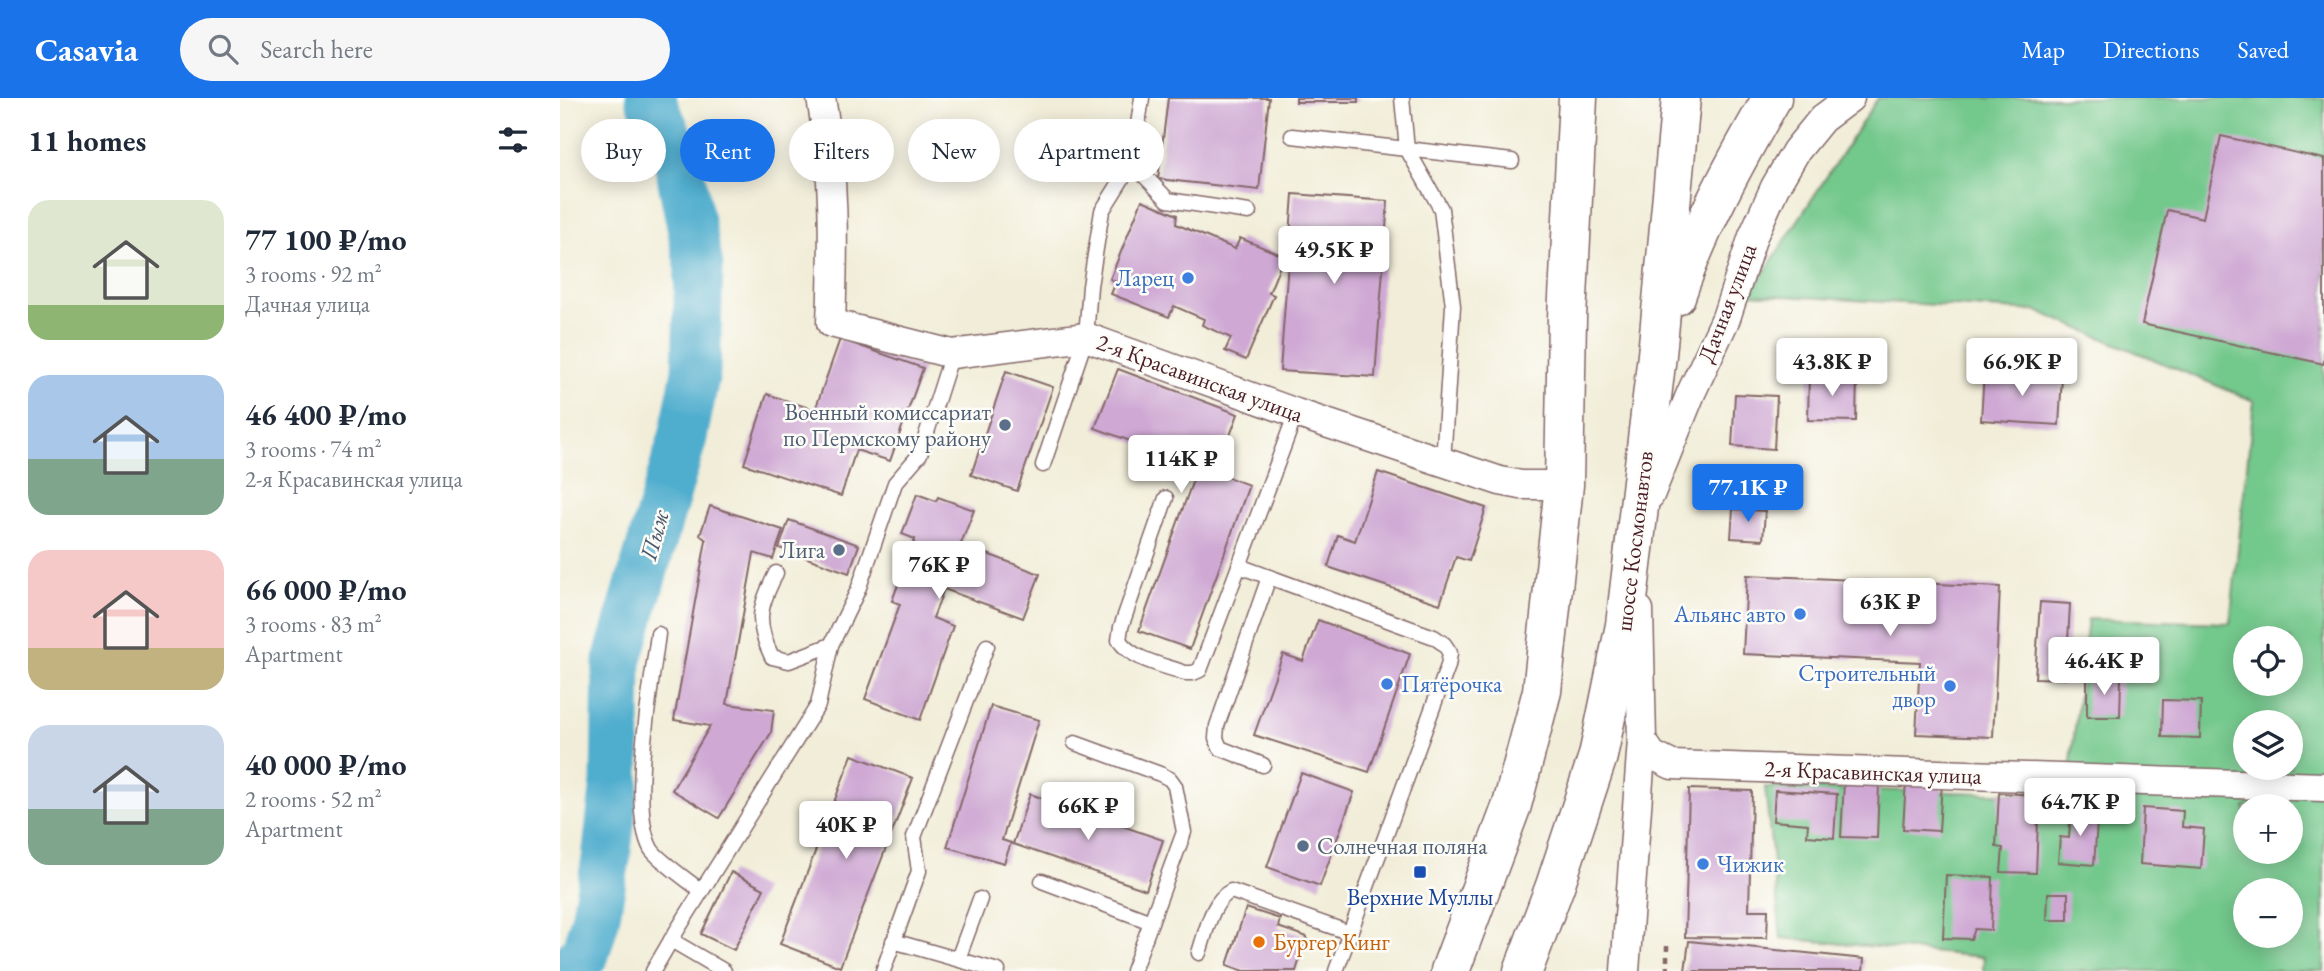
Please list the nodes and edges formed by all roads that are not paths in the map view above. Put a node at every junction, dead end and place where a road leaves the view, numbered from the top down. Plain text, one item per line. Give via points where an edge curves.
1 (821, 98) edge
2 (1142, 98) edge
3 (1402, 98) edge
4 (1578, 98) edge
5 (1681, 98) edge
6 (1772, 98) edge
7 (1850, 98) edge
8 (1139, 119) edge
9 (1292, 136) dead end
10 (1407, 149) junction
11 (1511, 161) dead end
12 (1120, 182) edge
13 (1150, 182) edge
14 (1249, 212) dead end
15 (1086, 337) junction
16 (952, 354) junction
17 (1657, 355) junction
18 (1296, 413) junction
19 (1443, 462) junction
20 (1043, 465) dead end
21 (1563, 485) junction
22 (1167, 498) dead end
23 (1637, 530) junction
24 (1239, 566) junction
25 (776, 573) dead end
26 (1269, 577) junction
27 (658, 634) dead end
28 (831, 645) junction
29 (986, 646) dead end
30 (1642, 740) junction
31 (1075, 743) dead end
32 (1263, 765) dead end
33 (2324, 787) edge
34 (1042, 881) dead end
35 (701, 891) junction
36 (980, 899) dead end
37 (1151, 922) junction
38 (1350, 933) junction
39 (671, 940) junction
40 (893, 941) junction
41 (1199, 953) dead end
42 (957, 959) junction
43 (653, 971) edge
44 (724, 971) edge
45 (883, 971) edge
46 (998, 971) edge
47 (1133, 971) edge
48 (1336, 971) edge
49 (1450, 971) edge
50 (1523, 971) edge
51 (1625, 971) edge

1 - 16 street, 2-я Красавинская улица via 830,145 835,226 831,323
2 - 8 lane
3 - 10 lane
4 - 21 main road
5 - 17 main road, шоссе Космонавтов
6 - 17 main road via 1725,180 1688,261
7 - 23 street, Дачная улица via 1822,119 1775,187
9 - 10 lane
10 - 11 lane
10 - 19 lane via 1441,209 1452,306
12 - 15 lane via 1101,211
13 - 14 lane via 1168,200
15 - 16 street, 2-я Красавинская улица
15 - 18 street, 2-я Красавинская улица
15 - 20 lane
16 - 28 lane via 920,454 895,482 858,590
17 - 23 main road, шоссе Космонавтов
18 - 19 street, 2-я Красавинская улица
18 - 24 lane
19 - 21 street, 2-я Красавинская улица via 1521,485
21 - 49 main road via 1539,702 1512,805
22 - 24 lane via 1121,627 1119,640 1124,648 1185,673 1200,670
23 - 30 street
23 - 50 main road, шоссе Космонавтов via 1625,625 1598,756
24 - 26 lane
25 - 28 lane via 760,606 764,639 772,657 789,661
26 - 32 lane via 1216,738 1220,748
26 - 38 lane via 1434,637 1450,653
27 - 35 lane via 640,810 652,850
28 - 35 lane via 818,705
29 - 40 lane via 914,837 919,871
30 - 33 street, 2-я Красавинская улица via 1652,755 1672,765
30 - 51 street
31 - 37 lane via 1160,774 1175,786 1184,832
34 - 37 lane
35 - 39 lane
36 - 42 lane
37 - 47 lane
38 - 41 lane via 1231,891 1217,904
38 - 48 lane
39 - 43 lane
39 - 44 lane
40 - 42 lane
40 - 45 lane
42 - 46 lane

